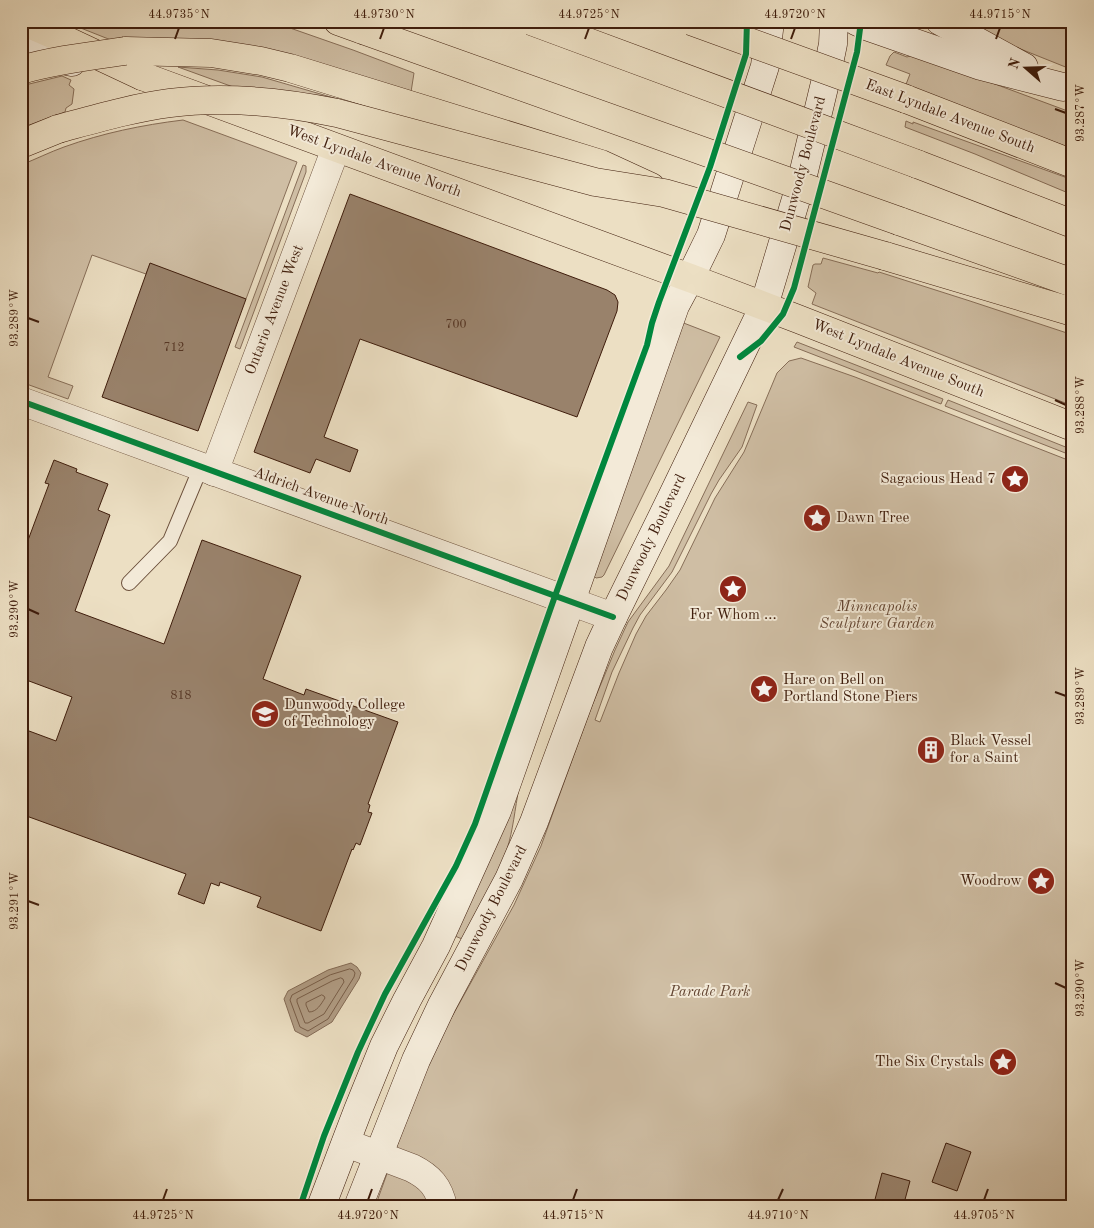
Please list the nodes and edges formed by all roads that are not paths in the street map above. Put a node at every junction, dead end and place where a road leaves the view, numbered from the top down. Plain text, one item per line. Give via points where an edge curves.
1 (22, 21) edge
2 (531, 21) edge
3 (691, 21) edge
4 (770, 21) edge
5 (834, 21) edge
6 (856, 21) edge
7 (940, 21) edge
8 (350, 26) edge
9 (21, 46) edge
10 (21, 70) edge
11 (142, 76) junction
12 (1068, 89) edge
13 (21, 144) edge
14 (336, 148) junction
15 (1073, 164) edge
16 (664, 193) junction
17 (1073, 224) edge
18 (690, 278) junction
19 (1073, 283) edge
20 (723, 291) joint
21 (764, 306) junction
22 (1073, 312) edge
23 (21, 401) edge
24 (1073, 427) edge
25 (208, 469) junction
26 (129, 583) dead end
27 (572, 602) junction
28 (613, 617) junction
29 (346, 1143) junction
30 (378, 1156) junction
31 (322, 1207) edge
32 (358, 1207) edge
33 (443, 1207) edge

1 - 11 main road
2 - 17 main road, bridge
3 - 15 main road, East Lyndale Avenue South, bridge
4 - 18 main road via 763,74 711,235
5 - 21 main road, Dunwoody Boulevard via 832,52 802,179
6 - 12 main road via 981,66
7 - 12 main road
8 - 19 main road, bridge
9 - 11 main road, West Lyndale Avenue North via 53,58
10 - 16 main road, bridge via 125,51 212,53 261,61 601,164
11 - 14 main road, West Lyndale Avenue North
13 - 16 main road, bridge via 100,117 170,104 199,101 277,103 337,113 595,182
14 - 18 main road, West Lyndale Avenue North
14 - 25 main road, Ontario Avenue West
16 - 22 main road, bridge
18 - 20 main road, West Lyndale Avenue North
18 - 27 main road via 675,306
20 - 21 main road, West Lyndale Avenue South
21 - 24 main road, West Lyndale Avenue South
21 - 28 main road, Dunwoody Boulevard
23 - 25 main road, Aldrich Avenue North
25 - 26 lane via 170,541
25 - 27 main road, Aldrich Avenue North
27 - 28 main road, Aldrich Avenue North
27 - 29 main road via 497,811 436,946 384,1046
28 - 30 main road, Dunwoody Boulevard via 534,822 509,879 416,1060
29 - 30 main road
29 - 31 main road
30 - 32 main road, Dunwoody Boulevard
30 - 33 main road via 427,1177 438,1190

